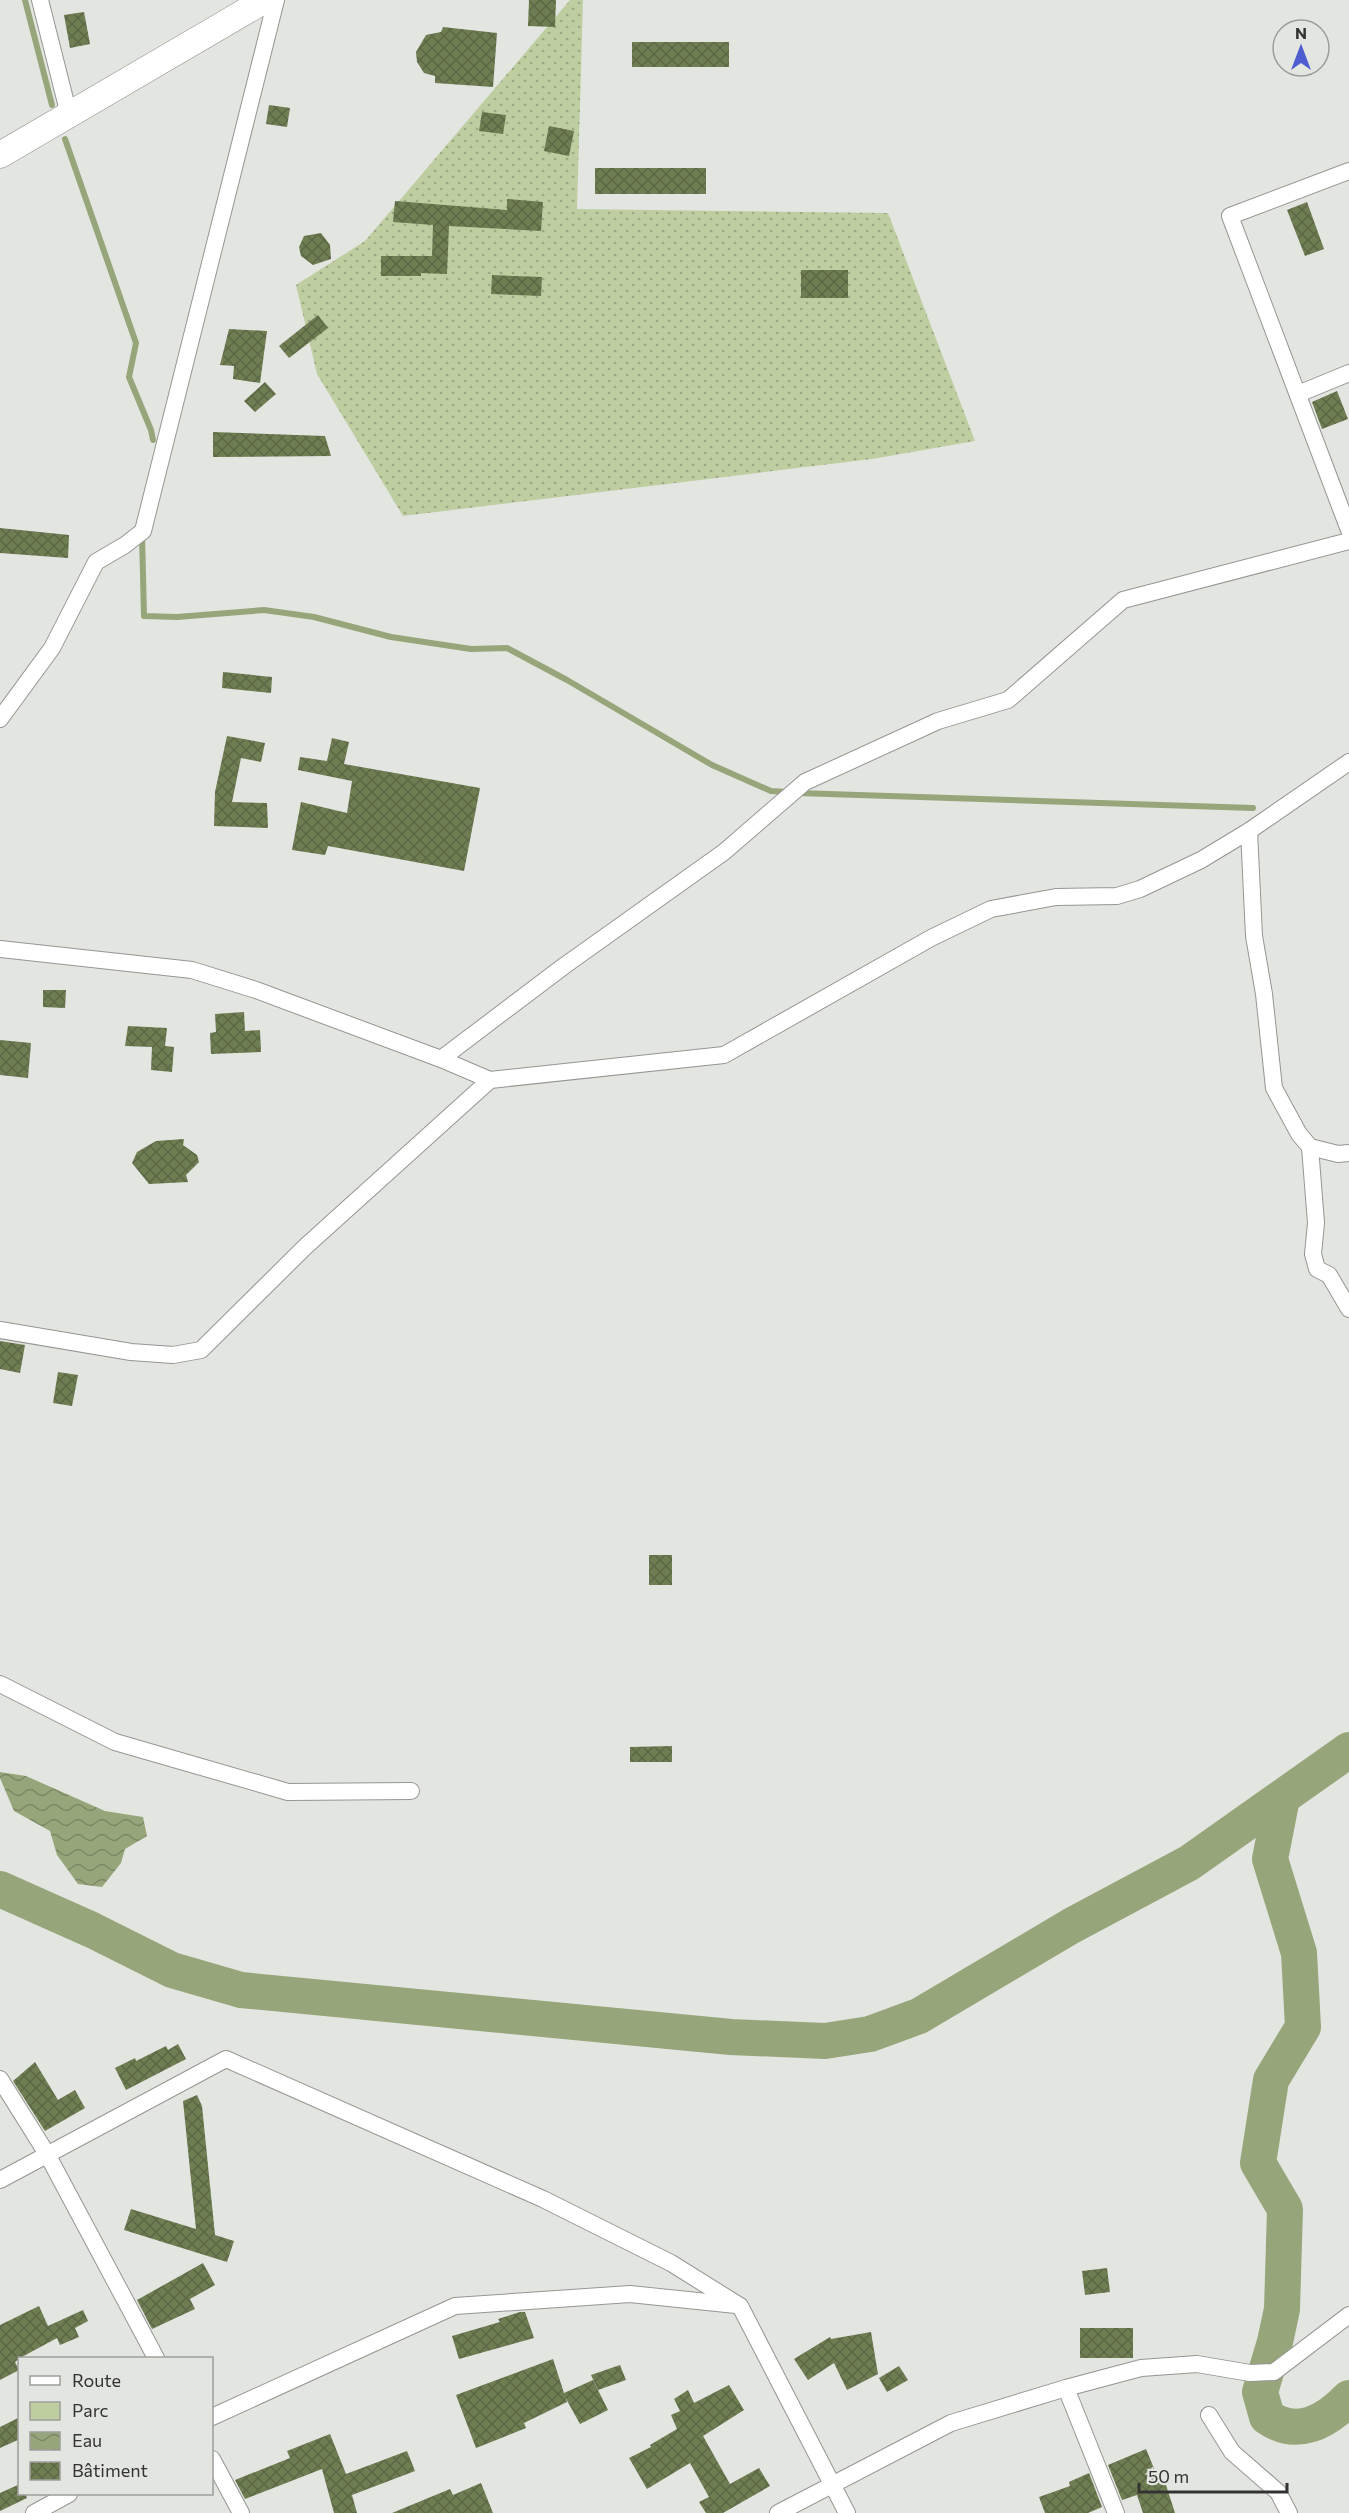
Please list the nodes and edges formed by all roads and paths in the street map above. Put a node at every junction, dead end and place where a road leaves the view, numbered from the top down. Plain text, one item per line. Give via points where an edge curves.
1 (40, 0) edge
2 (265, 0) edge
3 (276, 0) edge
4 (69, 115) junction
5 (0, 155) edge
6 (1349, 171) edge
7 (1349, 373) edge
8 (1298, 394) junction
9 (1349, 530) edge
10 (1349, 542) edge
11 (0, 719) edge
12 (1349, 762) edge
13 (1249, 831) junction
14 (0, 949) edge
15 (441, 1059) junction
16 (490, 1080) junction
17 (1310, 1147) junction
18 (1349, 1153) edge
19 (1349, 1309) edge
20 (0, 1330) edge
21 (0, 1684) edge
22 (411, 1791) dead end
23 (0, 2079) edge
24 (48, 2154) junction
25 (0, 2180) edge
26 (740, 2306) junction
27 (1349, 2315) edge
28 (155, 2357) edge
29 (1066, 2388) junction
30 (1209, 2415) dead end
31 (213, 2417) edge
32 (213, 2461) edge
33 (832, 2485) junction
34 (66, 2495) edge
35 (34, 2513) edge
36 (241, 2513) edge
37 (778, 2513) edge
38 (847, 2513) edge
39 (1116, 2513) edge
40 (1289, 2513) edge

1 - 4 street
2 - 4 main road
3 - 11 street via 143,531 96,562 52,648
4 - 5 main road
6 - 8 street via 1230,216
7 - 8 street
8 - 9 street
10 - 15 street via 1123,600 1008,700 938,721 805,782 724,852
12 - 13 street
13 - 16 street via 1201,860 1117,896 1056,897 991,909 931,938 724,1055
13 - 17 street via 1254,936 1274,1088
14 - 15 street via 192,970
15 - 16 street
16 - 20 street via 305,1247 201,1350 173,1355 131,1352
17 - 18 street
17 - 19 street via 1317,1223 1313,1254 1317,1269 1329,1275
21 - 22 street via 115,1742 288,1792
23 - 24 street
24 - 25 street
24 - 26 street via 226,2059 543,2199 671,2263
24 - 28 street
26 - 31 street via 630,2294 455,2306
26 - 33 street
27 - 29 street via 1274,2372 1250,2373 1197,2364 1140,2368
29 - 33 street via 951,2423
29 - 39 street
30 - 40 street via 1232,2452 1278,2492
32 - 36 street
33 - 37 street
33 - 38 street
34 - 35 street

